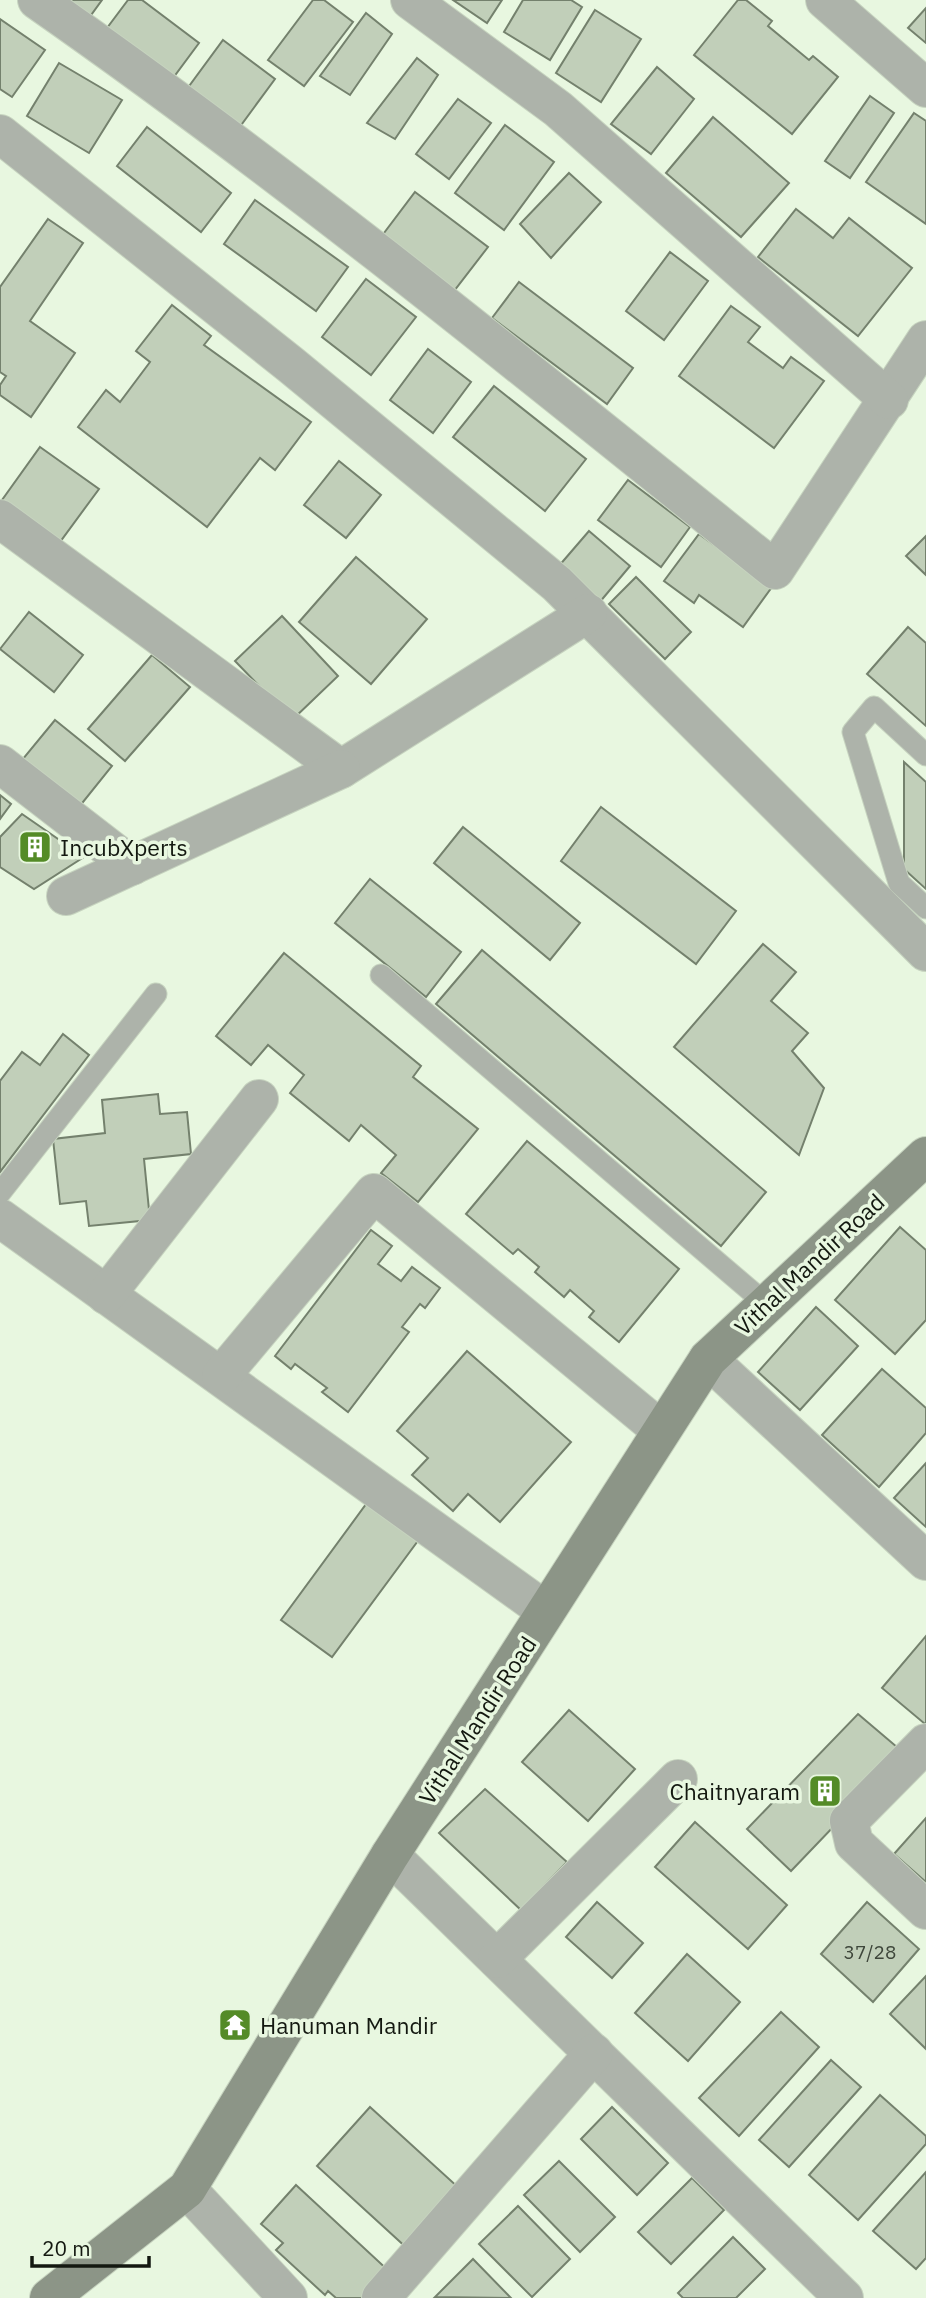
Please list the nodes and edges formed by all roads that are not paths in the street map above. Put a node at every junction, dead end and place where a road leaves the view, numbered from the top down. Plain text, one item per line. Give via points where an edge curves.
1 (37, 0) edge
2 (410, 0) edge
3 (825, 0) edge
4 (926, 89) edge
5 (0, 134) edge
6 (926, 340) edge
7 (889, 400) junction
8 (0, 519) edge
9 (589, 613) junction
10 (926, 755) edge
11 (0, 764) edge
12 (341, 769) junction
13 (132, 866) junction
14 (66, 896) dead end
15 (926, 908) edge
16 (926, 952) edge
17 (381, 975) dead end
18 (156, 994) dead end
19 (259, 1099) dead end
20 (926, 1156) edge
21 (0, 1193) edge
22 (0, 1218) edge
23 (106, 1294) junction
24 (765, 1304) junction
25 (708, 1359) junction
26 (221, 1376) junction
27 (662, 1430) junction
28 (926, 1561) edge
29 (546, 1611) junction
30 (926, 1743) edge
31 (678, 1779) dead end
32 (390, 1855) junction
33 (926, 1910) edge
34 (497, 1959) junction
35 (594, 2053) junction
36 (187, 2189) junction
37 (49, 2298) edge
38 (288, 2298) edge
39 (381, 2298) edge
40 (844, 2298) edge

1 - 7 street via 145,75 443,302 775,570
2 - 7 street via 558,109
3 - 4 street
5 - 9 street via 292,365
6 - 7 street
8 - 12 street
9 - 12 street
9 - 16 street
10 - 15 lane via 874,707 853,732 899,883
11 - 13 street
12 - 13 street
13 - 14 street
17 - 24 lane
18 - 21 lane
19 - 23 street
20 - 24 street, Vithal Mandir Road
22 - 23 street
23 - 26 street
24 - 25 street, Vithal Mandir Road
25 - 27 street, Vithal Mandir Road
25 - 28 street
26 - 27 street via 374,1193
26 - 29 street
27 - 29 street, Vithal Mandir Road
29 - 32 street, Vithal Mandir Road
30 - 33 street via 849,1821 854,1843
31 - 34 street
32 - 34 street
32 - 36 street, Vithal Mandir Road
34 - 35 street
35 - 39 street
35 - 40 street
36 - 37 street, Vithal Mandir Road
36 - 38 street

